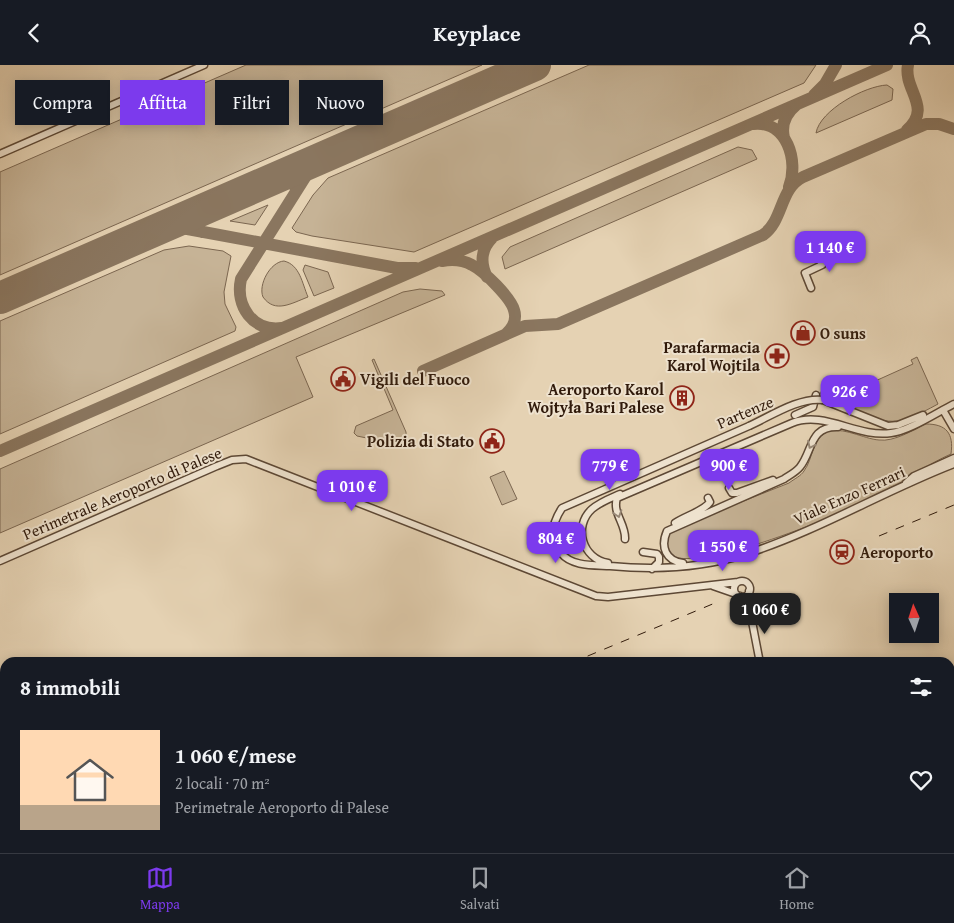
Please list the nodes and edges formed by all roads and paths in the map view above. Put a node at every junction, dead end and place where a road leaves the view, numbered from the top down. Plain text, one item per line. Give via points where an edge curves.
1 (204, 65) edge
2 (0, 154) edge
3 (820, 260) dead end
4 (811, 288) dead end
5 (816, 395) dead end
6 (954, 405) edge
7 (944, 411) junction
8 (795, 415) dead end
9 (852, 428) junction
10 (954, 429) edge
11 (953, 460) edge
12 (793, 473) junction
13 (643, 485) dead end
14 (729, 489) dead end
15 (708, 498) dead end
16 (670, 528) junction
17 (625, 539) dead end
18 (644, 552) dead end
19 (0, 561) edge
20 (692, 564) junction
21 (636, 568) junction
22 (652, 569) junction
23 (738, 582) junction
24 (710, 585) junction
25 (749, 591) junction
26 (738, 595) junction
27 (750, 611) junction
28 (759, 657) edge

1 - 2 street
3 - 4 street via 822,265 805,273
5 - 8 street via 813,407
6 - 7 street
6 - 21 street, Partenze, bridge via 888,427 823,400 812,399 562,508 553,525 554,541 562,555 574,562
7 - 9 street via 890,433 877,434
7 - 10 street
9 -> 12 street via 827,429 817,435 810,442 805,459
9 -> 17 street via 801,420 618,498 616,509
11 - 20 street, Viale Enzo Ferrari via 901,487 760,549 723,560
12 - 14 street via 737,493
12 - 16 street
13 - 21 street via 591,509 583,521 584,545 594,558
15 - 16 street via 707,506 685,516
16 - 20 street via 663,542 667,555 674,562
18 - 22 street via 659,557
19 - 24 street, Perimetrale Aeroporto di Palese via 232,460 246,459 596,596
20 - 22 street, Viale Enzo Ferrari
21 - 22 street, Viale Enzo Ferrari
23 - 24 street, Perimetrale Aeroporto di Palese
23 - 25 street via 746,583
23 - 26 street via 734,588
24 - 26 street, Perimetrale Aeroporto di Palese
25 - 26 street via 744,596
25 - 27 street
26 - 27 street
27 - 28 street

